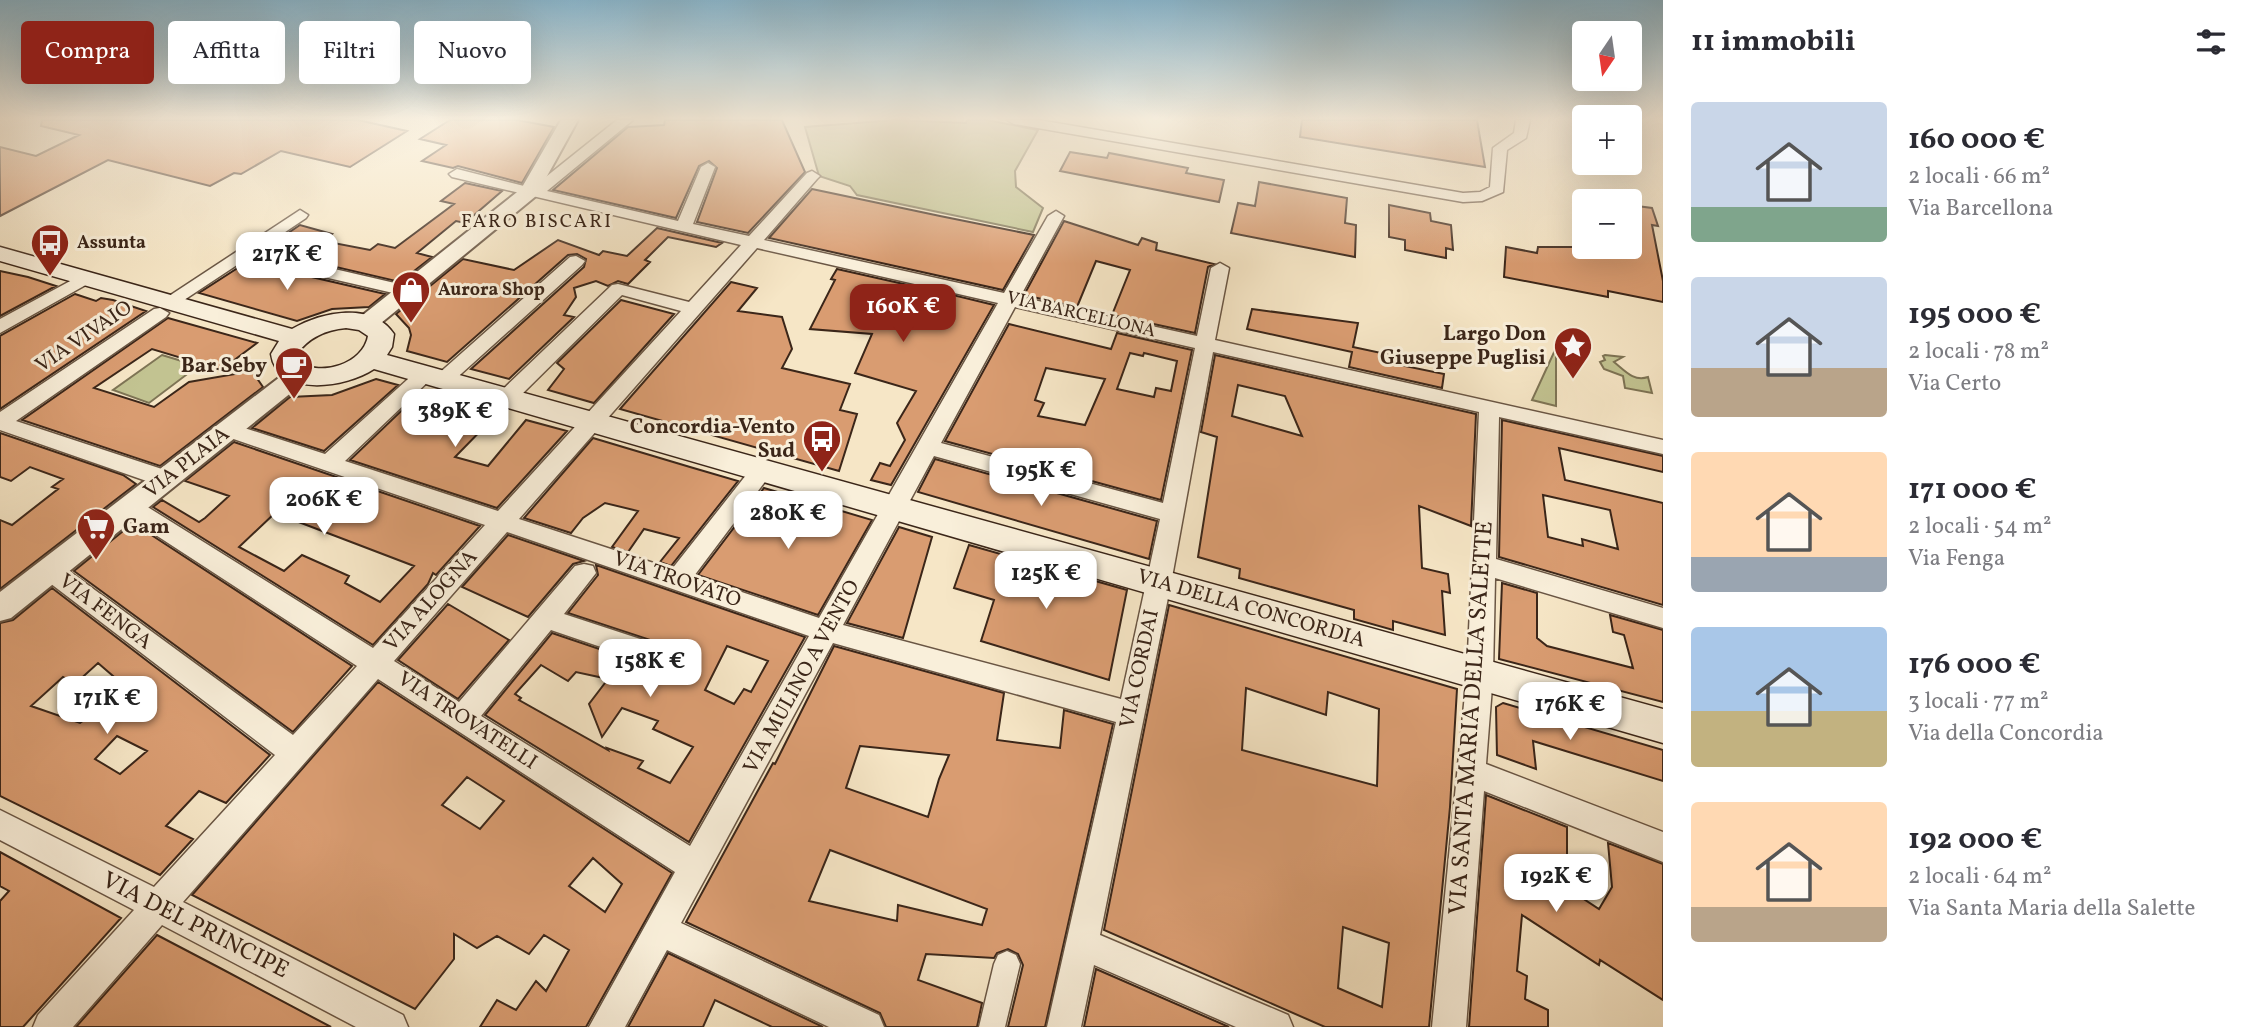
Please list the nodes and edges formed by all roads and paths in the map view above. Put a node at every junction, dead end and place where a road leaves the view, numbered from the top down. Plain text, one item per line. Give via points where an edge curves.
1 (543, 168) edge
2 (566, 168) edge
3 (707, 168) edge
4 (1286, 168) edge
5 (1499, 168) edge
6 (457, 173) dead end
7 (812, 176) dead end
8 (532, 192) junction
9 (300, 215) dead end
10 (1056, 216) dead end
11 (684, 226) junction
12 (752, 242) junction
13 (243, 253) junction
14 (0, 254) edge
15 (576, 261) dead end
16 (1220, 268) dead end
17 (85, 278) junction
18 (407, 291) junction
19 (1011, 299) junction
20 (164, 308) junction
21 (692, 308) junction
22 (375, 316) junction
23 (0, 327) edge
24 (287, 335) junction
25 (1205, 343) junction
26 (409, 369) junction
27 (298, 375) junction
28 (507, 397) junction
29 (1489, 408) junction
30 (592, 421) junction
31 (0, 422) edge
32 (229, 430) junction
33 (930, 447) junction
34 (1663, 447) edge
35 (329, 463) junction
36 (762, 470) junction
37 (166, 479) junction
38 (130, 507) junction
39 (896, 508) junction
40 (1172, 514) junction
41 (503, 521) junction
42 (1484, 565) junction
43 (50, 570) junction
44 (584, 573) dead end
45 (677, 580) junction
46 (1159, 583) junction
47 (0, 610) edge
48 (546, 618) junction
49 (1663, 618) edge
50 (827, 631) junction
51 (376, 663) junction
52 (682, 664) dead end
53 (1479, 674) junction
54 (1131, 714) junction
55 (462, 718) junction
56 (1663, 726) edge
57 (295, 753) junction
58 (1471, 772) junction
59 (0, 824) edge
60 (1663, 847) edge
61 (696, 868) junction
62 (158, 906) junction
63 (660, 930) junction
64 (1081, 943) junction
65 (1007, 964) dead end
66 (377, 1025) edge
67 (50, 1027) edge
68 (606, 1027) edge
69 (867, 1027) edge
70 (992, 1027) edge
71 (1064, 1027) edge
72 (1276, 1027) edge
73 (1450, 1027) edge

1 - 8 street
2 - 8 street
3 - 11 street
4 - 5 street via 1474,197 1498,189
6 - 8 street, VIA BARCELLONA
7 - 12 street, VIA ALOGNA
8 - 11 street, VIA BARCELLONA
8 - 18 street
9 - 13 street, VIA VIVAIO
10 - 19 street, VIA MULINO A VENTO
11 - 12 street, VIA BARCELLONA
12 - 19 street, VIA BARCELLONA
12 - 21 street, VIA ALOGNA
13 - 18 street
13 - 20 street, VIA VIVAIO
14 - 17 main road
15 - 26 street
16 - 25 street, VIA CORDAI
17 - 20 main road
17 - 23 street
18 - 22 street
19 - 25 street, VIA BARCELLONA
19 - 33 street, VIA MULINO A VENTO
20 - 24 main road
20 - 31 street, VIA VIVAIO
21 - 28 street via 618,289
21 - 30 street, VIA ALOGNA
22 - 24 main road
22 - 26 main road via 382,338 379,348
24 - 27 main road via 283,360
25 - 29 street, VIA BARCELLONA
25 - 40 street, VIA CORDAI
26 - 27 main road
26 - 28 main road, VIA DELLA CONCORDIA
26 - 35 street
27 - 32 street, VIA PLAIA
28 - 30 main road, VIA DELLA CONCORDIA
29 - 34 street, VIA BARCELLONA
29 - 42 street, VIA SANTA MARIA DELLA SALETTE
30 - 36 main road, VIA DELLA CONCORDIA
30 - 41 street, VIA ALOGNA
31 - 37 street
32 - 35 street, VIA TROVATO
32 - 37 street, VIA PLAIA
33 - 39 street, VIA MULINO A VENTO
33 - 40 street
35 - 41 street, VIA TROVATO
36 - 39 main road, VIA DELLA CONCORDIA
36 - 45 street
37 - 38 street, VIA PLAIA
38 - 43 street, VIA PLAIA
38 - 51 street, VIA TROVATELLI
39 - 46 main road, VIA DELLA CONCORDIA
39 - 50 street, VIA MULINO A VENTO
40 - 46 street, VIA CORDAI
41 - 45 street, VIA TROVATO
41 - 51 street, VIA ALOGNA
42 - 49 street
42 - 53 street, VIA SANTA MARIA DELLA SALETTE
43 - 47 street, VIA PLAIA
43 - 57 street, VIA FENGA
44 - 48 street
45 - 50 street, VIA TROVATO
46 - 53 main road, VIA DELLA CONCORDIA
46 - 54 street, VIA CORDAI
48 - 52 street
48 - 55 street
50 - 54 street, VIA TROVATO
50 - 61 street, VIA MULINO A VENTO
51 - 55 street, VIA TROVATELLI
51 - 57 street, VIA ALOGNA
53 - 56 main road, VIA DELLA CONCORDIA
53 - 58 street, VIA SANTA MARIA DELLA SALETTE
54 - 64 street, VIA CORDAI
55 - 61 street, VIA TROVATELLI
57 - 62 street, VIA ALOGNA
58 - 60 street
58 - 73 street, VIA SANTA MARIA DELLA SALETTE
59 - 62 street, VIA DEL PRINCIPE
61 - 63 street, VIA MULINO A VENTO
62 - 66 street, VIA DEL PRINCIPE
62 - 67 street, VIA ALOGNA
63 - 68 street, VIA MULINO A VENTO
63 - 69 street
64 - 71 street, VIA CORDAI
64 - 72 street
65 - 70 street

